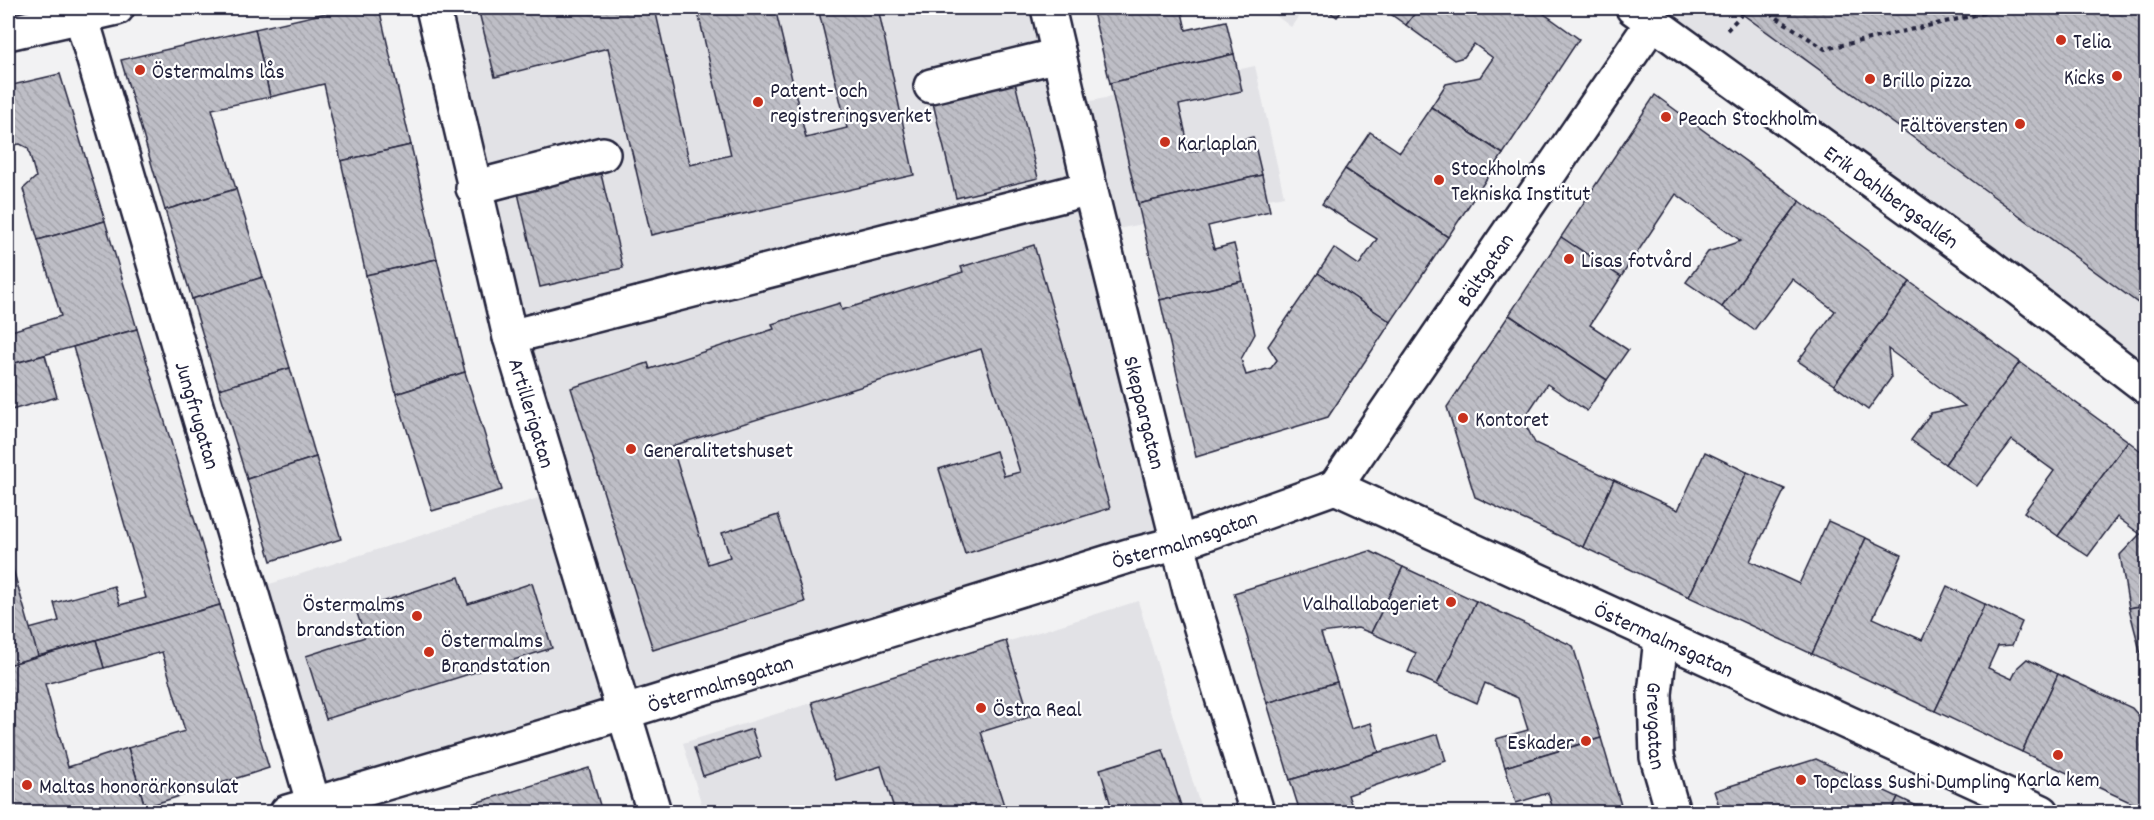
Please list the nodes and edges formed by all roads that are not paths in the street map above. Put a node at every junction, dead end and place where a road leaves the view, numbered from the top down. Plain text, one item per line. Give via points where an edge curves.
1 (117, 8) edge
2 (433, 8) edge
3 (1048, 8) edge
4 (1642, 15) edge
5 (81, 16) junction
6 (8, 33) edge
7 (1059, 55) junction
8 (931, 86) dead end
9 (603, 154) dead end
10 (473, 188) junction
11 (1090, 188) junction
12 (510, 337) junction
13 (2146, 387) edge
14 (1335, 486) junction
15 (1179, 543) junction
16 (1661, 638) junction
17 (623, 712) junction
18 (306, 810) edge
19 (654, 813) edge
20 (1257, 813) edge
21 (1673, 813) edge
22 (2042, 813) edge

1 - 5 street
2 - 10 street, Artillerigatan
3 - 7 street, Skeppargatan
4 - 13 street, Erik Dahlbergsallén via 1986,264
4 - 14 street, Bältgatan
5 - 6 street
5 - 18 street, Jungfrugatan
7 - 8 street
7 - 11 street, Skeppargatan
9 - 10 street
10 - 12 street, Artillerigatan
11 - 12 street
11 - 15 street, Skeppargatan
12 - 17 street, Artillerigatan
14 - 15 street, Östermalmsgatan
14 - 16 street, Östermalmsgatan
15 - 17 street, Östermalmsgatan via 1128,555
15 - 20 street, Skeppargatan
16 - 21 street, Grevgatan via 1655,694 1657,757
16 - 22 street, Östermalmsgatan
17 - 18 street, Östermalmsgatan
17 - 19 street, Artillerigatan

